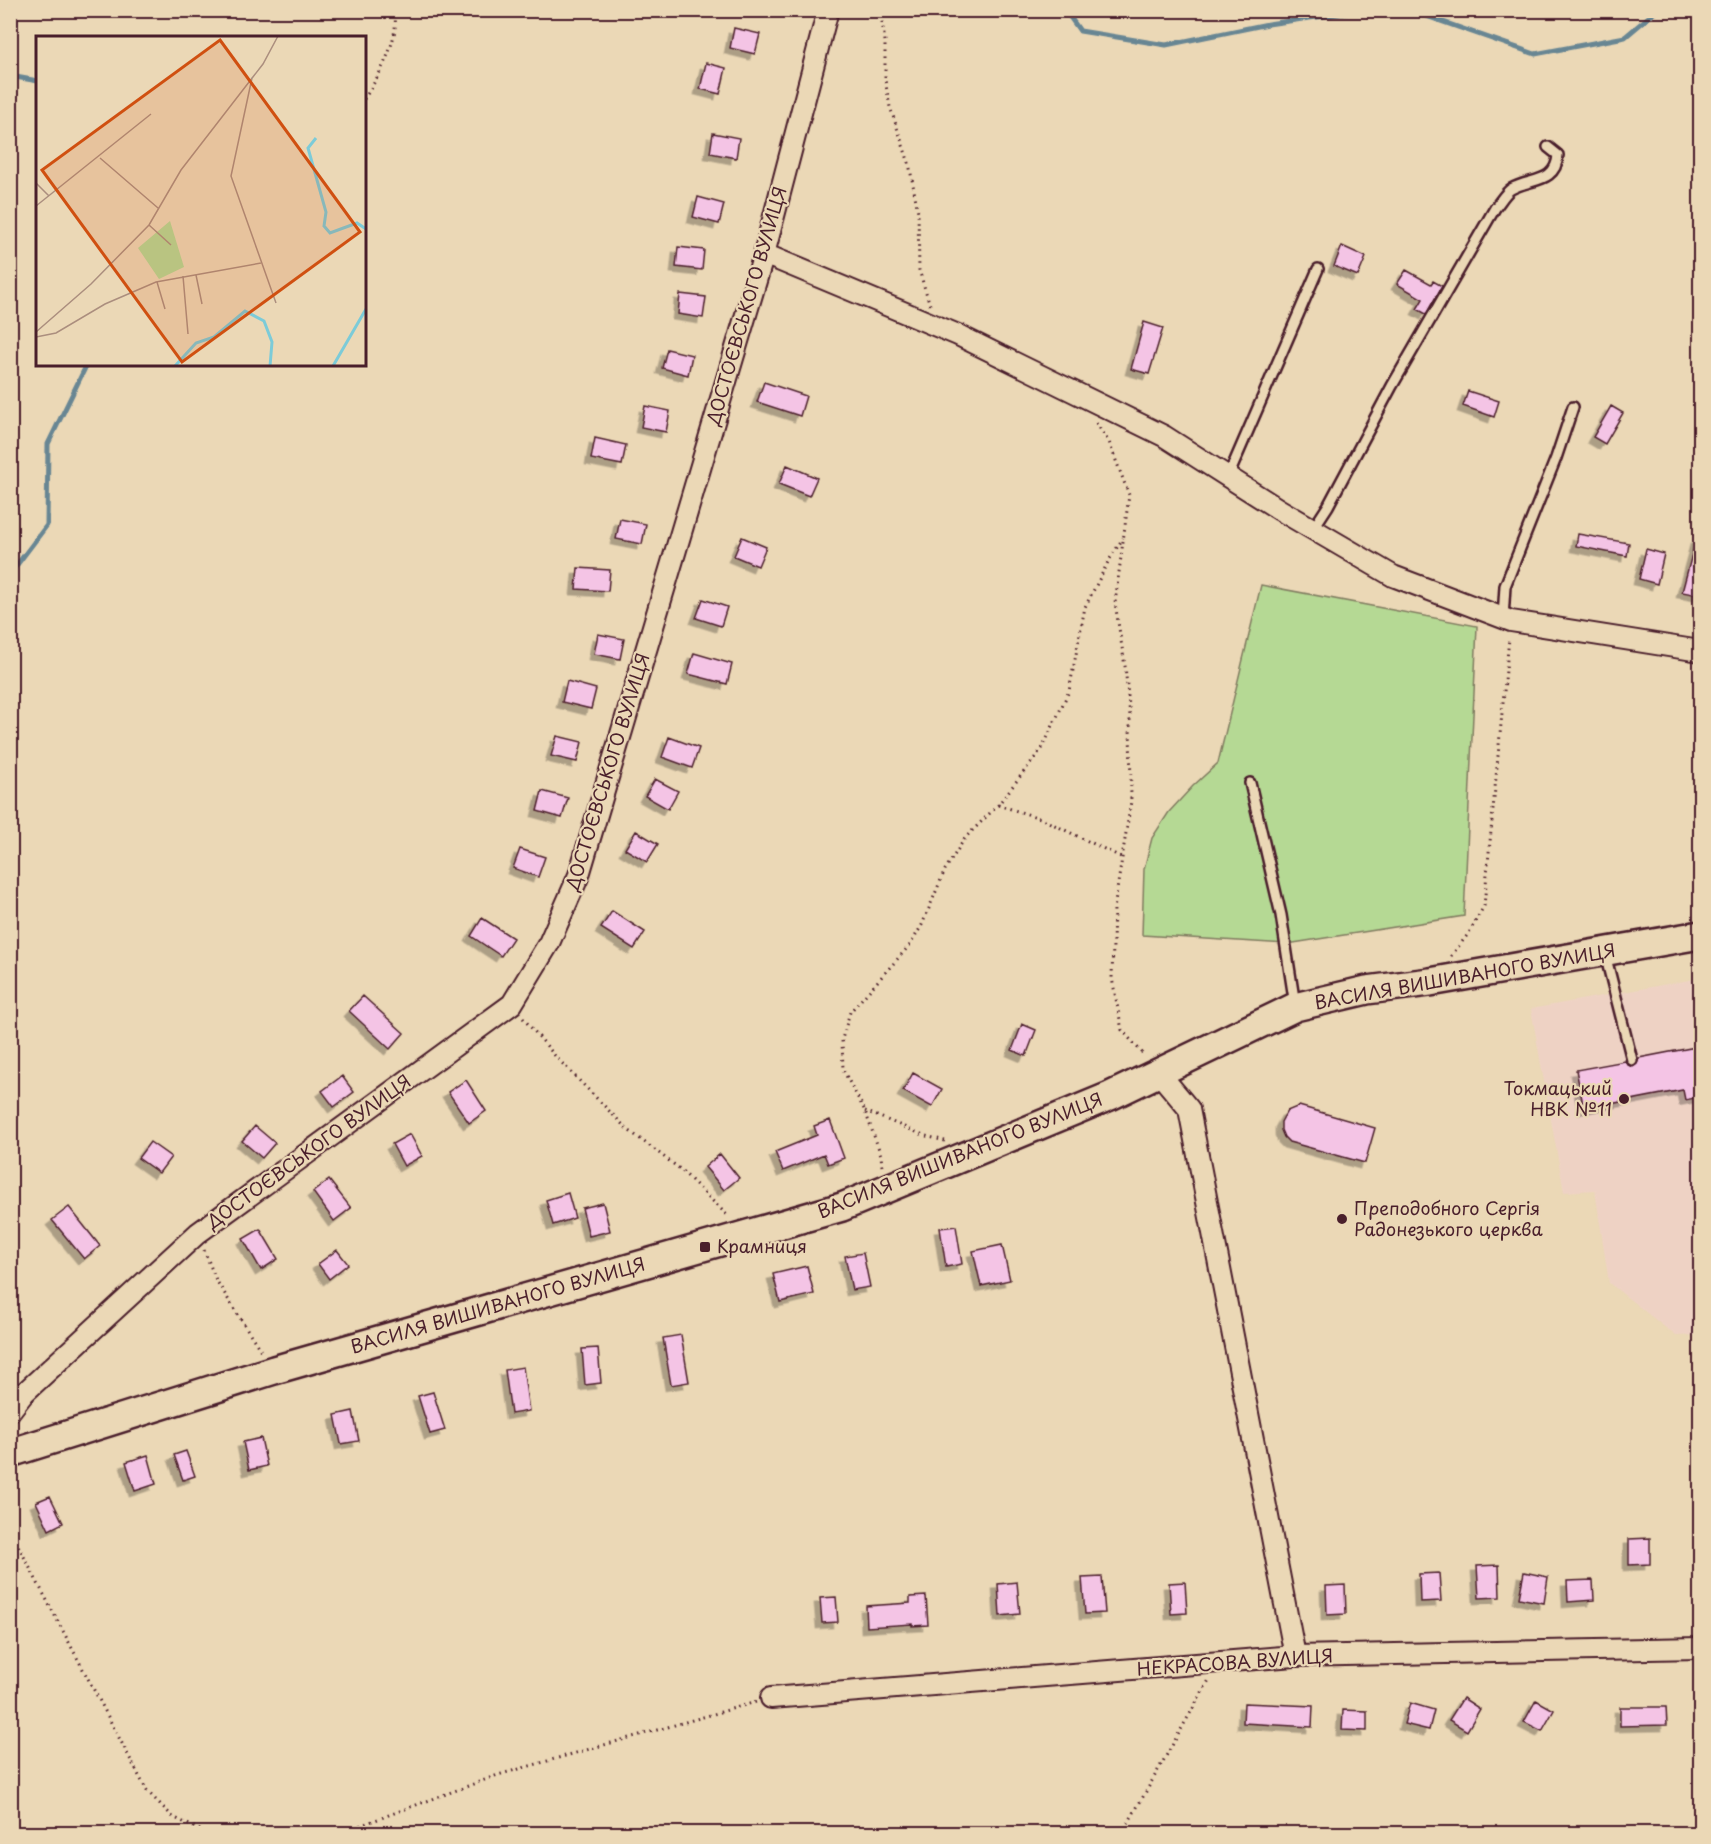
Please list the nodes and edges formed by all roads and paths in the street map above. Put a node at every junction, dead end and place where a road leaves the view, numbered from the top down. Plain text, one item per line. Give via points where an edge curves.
1 (394, 10) edge
2 (828, 10) edge
3 (880, 10) edge
4 (366, 96) edge
5 (1548, 147) dead end
6 (764, 254) junction
7 (1318, 269) dead end
8 (931, 308) dead end
9 (1573, 407) dead end
10 (1096, 423) dead end
11 (1228, 477) junction
12 (1313, 529) junction
13 (1124, 538) junction
14 (1507, 620) junction
15 (1701, 651) edge
16 (1250, 783) dead end
17 (998, 804) junction
18 (1122, 858) junction
19 (1701, 935) edge
20 (1605, 952) junction
21 (1430, 982) junction
22 (512, 1004) junction
23 (1295, 1007) junction
24 (1632, 1059) dead end
25 (1158, 1072) junction
26 (865, 1111) junction
27 (948, 1141) dead end
28 (875, 1194) junction
29 (198, 1233) junction
30 (748, 1234) junction
31 (274, 1370) junction
32 (10, 1411) edge
33 (10, 1453) edge
34 (10, 1530) edge
35 (1701, 1648) edge
36 (1296, 1656) junction
37 (1219, 1662) junction
38 (771, 1698) joint
39 (207, 1833) edge
40 (337, 1833) edge
41 (1122, 1833) edge

1 - 4 path via 397,22 381,73
2 - 6 street, ДОСТОЄВСЬКОГО ВУЛИЦЯ
3 - 8 path via 885,80 909,163 918,212 919,270
5 - 12 lane via 1558,155 1557,166 1549,175 1510,190 1495,207
6 - 11 street via 958,335 1164,436
6 - 22 street, ДОСТОЄВСЬКОГО ВУЛИЦЯ via 579,875 549,943
7 - 11 lane
9 - 14 lane via 1505,586
10 - 13 path via 1109,442 1129,495
11 - 12 street
12 - 14 street via 1393,576
13 - 17 path via 1085,607 1069,690 1043,747
13 - 18 path via 1115,603 1130,716 1131,801
14 - 15 street
14 - 21 path via 1484,906 1469,933
16 - 23 lane via 1281,915
17 - 18 path via 1040,818
17 - 26 path via 965,838 945,870 910,945 850,1012 842,1040 843,1070
18 - 25 path via 1114,909 1112,978 1122,1030
19 - 20 street, ВАСИЛЯ ВИШИВАНОГО ВУЛИЦЯ
20 - 21 street, ВАСИЛЯ ВИШИВАНОГО ВУЛИЦЯ
20 - 24 lane
21 - 23 street, ВАСИЛЯ ВИШИВАНОГО ВУЛИЦЯ via 1367,990
22 - 29 street, ДОСТОЄВСЬКОГО ВУЛИЦЯ
22 - 30 path via 556,1057 627,1130 680,1169
23 - 25 street, ВАСИЛЯ ВИШИВАНОГО ВУЛИЦЯ
25 - 28 street, ВАСИЛЯ ВИШИВАНОГО ВУЛИЦЯ via 1110,1096
25 - 36 street via 1189,1109
26 - 27 path
26 - 28 path via 881,1155 883,1176
28 - 30 street, ВАСИЛЯ ВИШИВАНОГО ВУЛИЦЯ
29 - 31 path via 216,1280
29 - 32 street, ДОСТОЄВСЬКОГО ВУЛИЦЯ via 24,1393
30 - 31 street, ВАСИЛЯ ВИШИВАНОГО ВУЛИЦЯ
31 - 33 street, ВАСИЛЯ ВИШИВАНОГО ВУЛИЦЯ
34 - 39 path via 147,1791 173,1817
35 - 36 street, НЕКРАСОВА ВУЛИЦЯ
36 - 37 street, НЕКРАСОВА ВУЛИЦЯ
37 - 38 street, НЕКРАСОВА ВУЛИЦЯ
37 - 41 path
38 - 40 path via 498,1775

